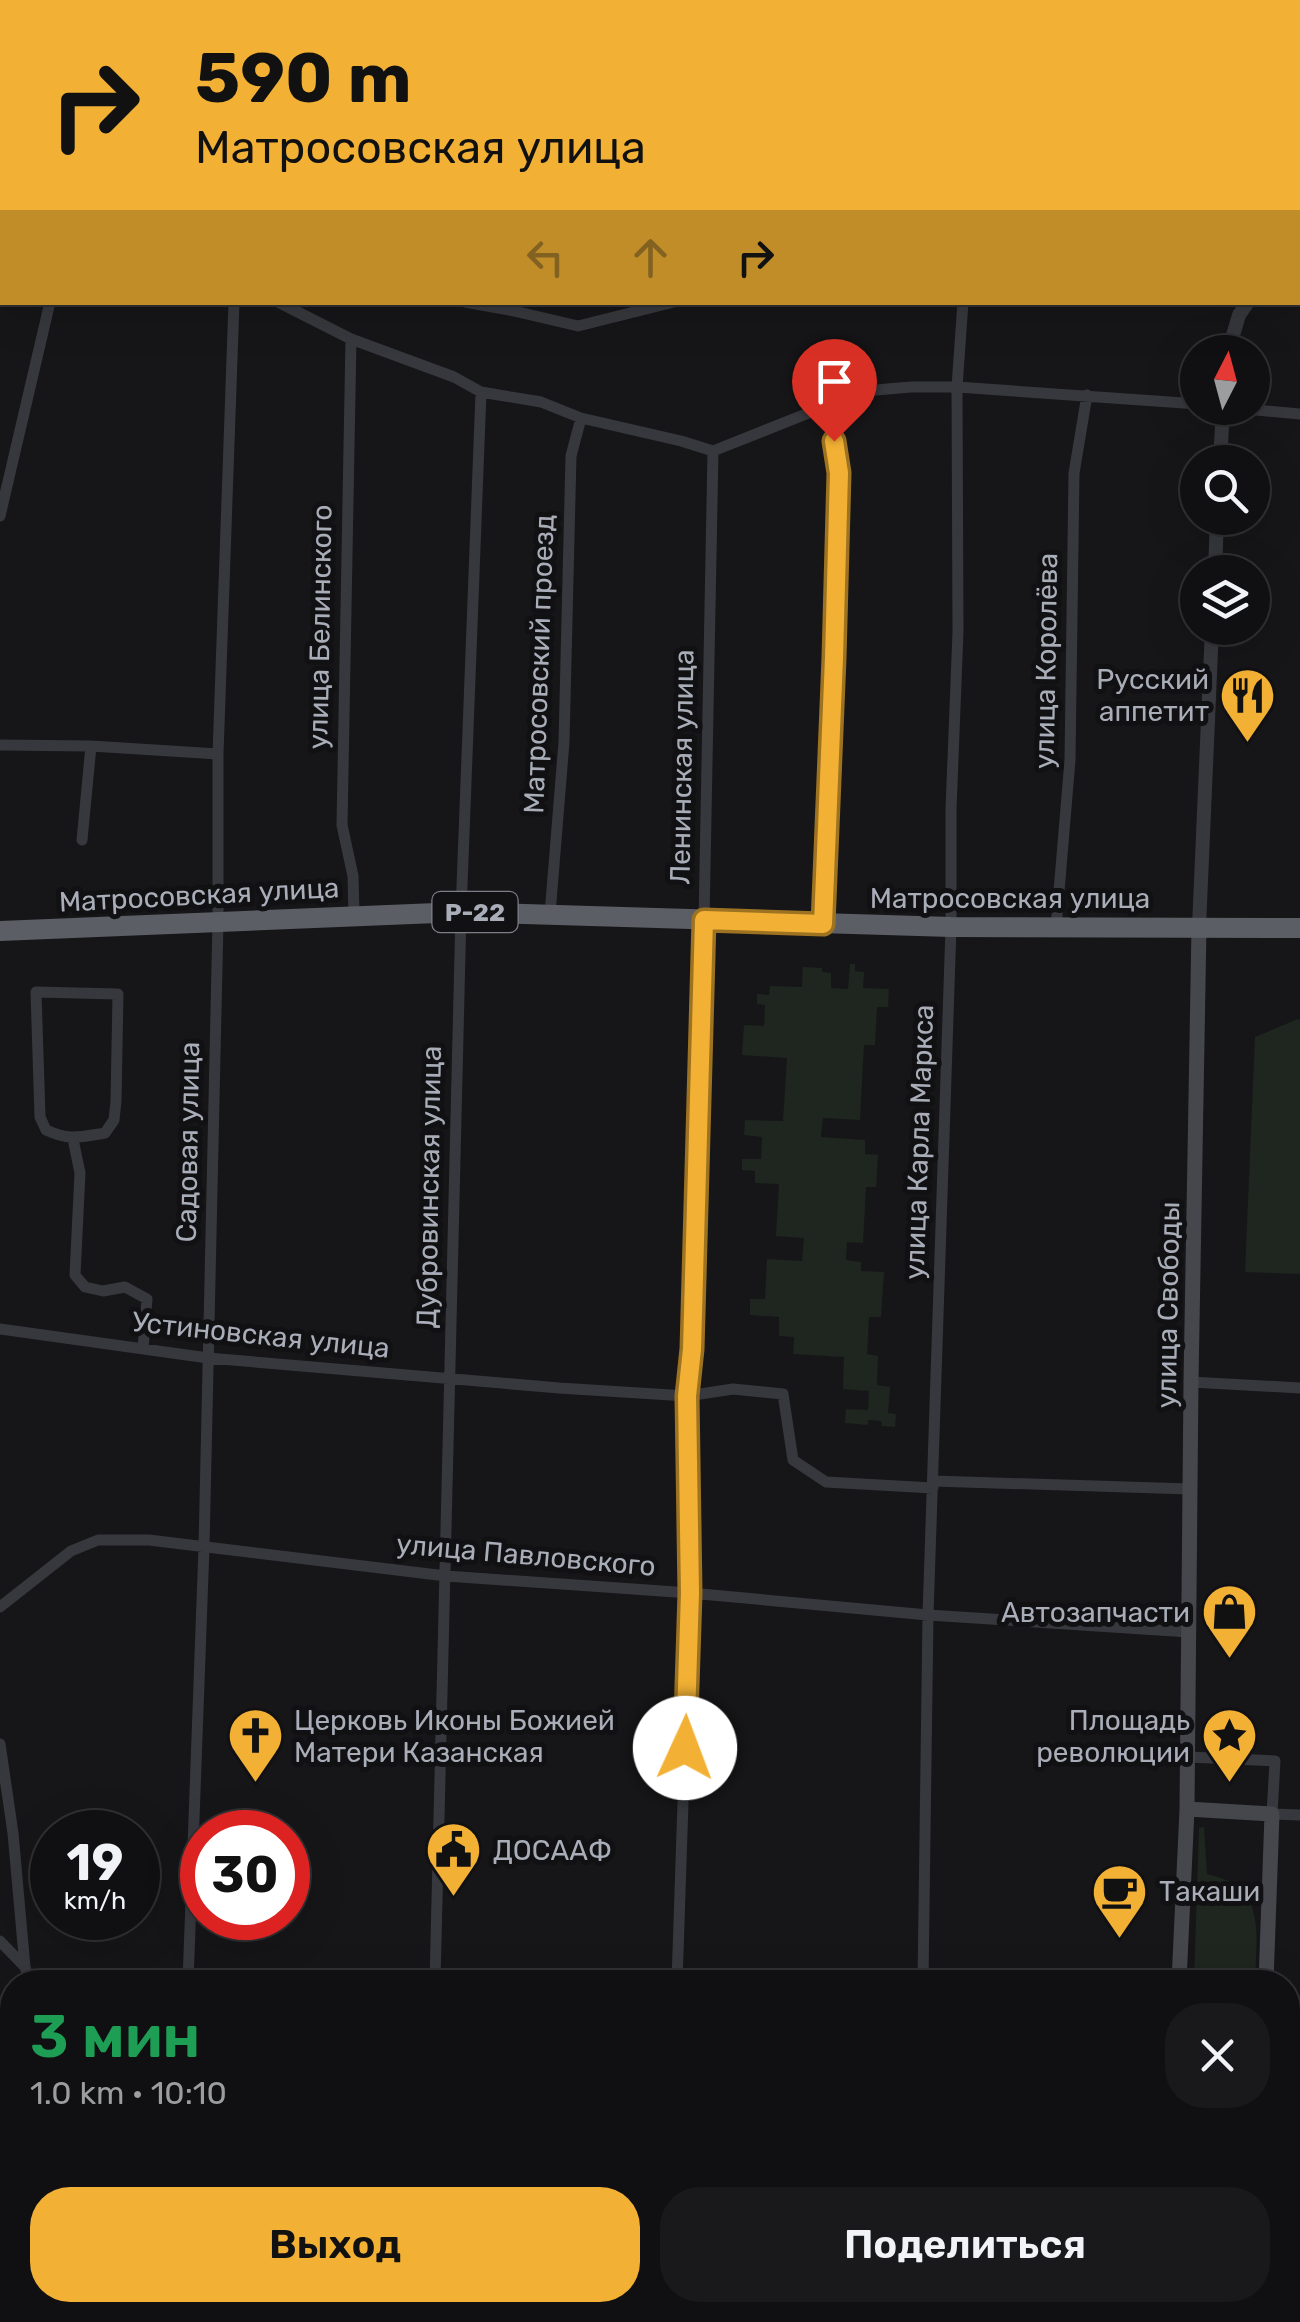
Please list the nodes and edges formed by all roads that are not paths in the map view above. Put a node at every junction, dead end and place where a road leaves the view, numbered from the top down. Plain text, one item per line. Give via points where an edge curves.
1 (49, 305) edge
2 (234, 305) edge
3 (284, 305) edge
4 (481, 305) edge
5 (662, 305) edge
6 (963, 305) edge
7 (1246, 305) edge
8 (1234, 335) edge
9 (351, 339) junction
10 (957, 387) junction
11 (481, 392) junction
12 (1087, 395) junction
13 (1180, 403) edge
14 (829, 404) junction
15 (1270, 411) edge
16 (1300, 414) edge
17 (580, 418) junction
18 (712, 451) junction
19 (0, 516) edge
20 (1211, 645) edge
21 (0, 745) edge
22 (91, 746) junction
23 (218, 754) junction
24 (82, 840) dead end
25 (461, 912) junction
26 (550, 914) junction
27 (354, 915) junction
28 (704, 920) junction
29 (218, 922) junction
30 (823, 924) junction
31 (951, 927) junction
32 (1200, 927) junction
33 (1056, 928) junction
34 (1300, 928) edge
35 (0, 931) edge
36 (73, 1138) junction
37 (0, 1329) edge
38 (143, 1348) junction
39 (208, 1358) junction
40 (449, 1378) junction
41 (1191, 1382) junction
42 (1300, 1388) edge
43 (687, 1396) junction
44 (933, 1484) junction
45 (1190, 1489) junction
46 (204, 1547) junction
47 (446, 1576) junction
48 (690, 1593) junction
49 (0, 1607) edge
50 (928, 1615) junction
51 (1190, 1632) junction
52 (0, 1744) edge
53 (1188, 1757) junction
54 (1187, 1809) junction
55 (1272, 1814) junction
56 (1300, 1815) edge
57 (0, 1941) edge
58 (25, 1967) junction
59 (26, 1970) edge
60 (188, 1970) edge
61 (435, 1970) edge
62 (678, 1970) edge
63 (923, 1970) edge
64 (1180, 1970) edge
65 (1266, 1970) edge

1 - 19 street
2 - 23 street, Садовая улица
3 - 9 street
4 - 5 street via 578,326
6 - 10 street, улица Карла Маркса
7 - 8 street
9 - 11 street
9 - 27 street, улица Белинского via 342,825
10 - 12 street
10 - 14 street via 864,392
10 - 31 street, улица Карла Маркса
11 - 17 street via 541,402
11 - 25 street, Дубровинская улица
12 - 13 street
12 - 33 street, улица Королёва via 1074,473 1070,760
14 - 18 street
14 - 30 street via 839,473
15 - 16 street
17 - 18 street
17 - 26 street, Матросовский проезд via 572,456 564,742
18 - 28 street, Ленинская улица
20 - 32 street, улица Свободы
21 - 22 street
22 - 23 street
22 - 24 street
23 - 29 street, Садовая улица
25 - 26 highway, Матросовская улица / Р-22
25 - 27 highway, Матросовская улица / Р-22
25 - 40 street, Дубровинская улица
26 - 28 highway, Матросовская улица / Р-22
27 - 29 highway, Матросовская улица / Р-22
28 - 30 highway, Матросовская улица / Р-22
28 - 43 street, Ленинская улица
29 - 35 highway, Матросовская улица / Р-22
29 - 39 street, Садовая улица
30 - 31 highway, Матросовская улица / Р-22
31 - 33 highway, Матросовская улица / Р-22
31 - 44 street, улица Карла Маркса
32 - 33 highway, Матросовская улица / Р-22
32 - 34 highway, Матросовская улица / Р-22
32 - 41 main road, улица Свободы
36 - 36 street via 46,1130 40,1117 36,992 118,994 114,1120 105,1133
36 - 38 street via 80,1173 76,1275 86,1287 124,1287 147,1298
37 - 38 street, Устиновская улица
38 - 39 street, Устиновская улица
39 - 40 street, Устиновская улица
39 - 46 street, Садовая улица
40 - 43 street, Устиновская улица
40 - 47 street, Дубровинская улица
41 - 42 street
41 - 45 main road, улица Свободы
43 - 44 street, Устиновская улица via 733,1389 783,1394 793,1460 826,1482
43 - 48 street, Ленинская улица
44 - 45 street, Устиновская улица
44 - 50 street, улица Карла Маркса
45 - 51 main road, улица Свободы
46 - 47 street, улица Павловского
46 - 49 street, улица Павловского via 98,1540 71,1551
46 - 60 street, Садовая улица
47 - 48 street, улица Павловского
47 - 61 street, Дубровинская улица
48 - 50 street, улица Павловского
48 - 62 street, Ленинская улица
50 - 51 street, улица Павловского
50 - 63 street, улица Карла Маркса
51 - 53 main road, улица Свободы
52 - 58 street
53 - 54 main road, улица Свободы
53 - 55 street via 1274,1761
54 - 55 main road
54 - 64 main road, улица Свободы
55 - 56 street
55 - 65 main road
57 - 58 street
58 - 59 street

